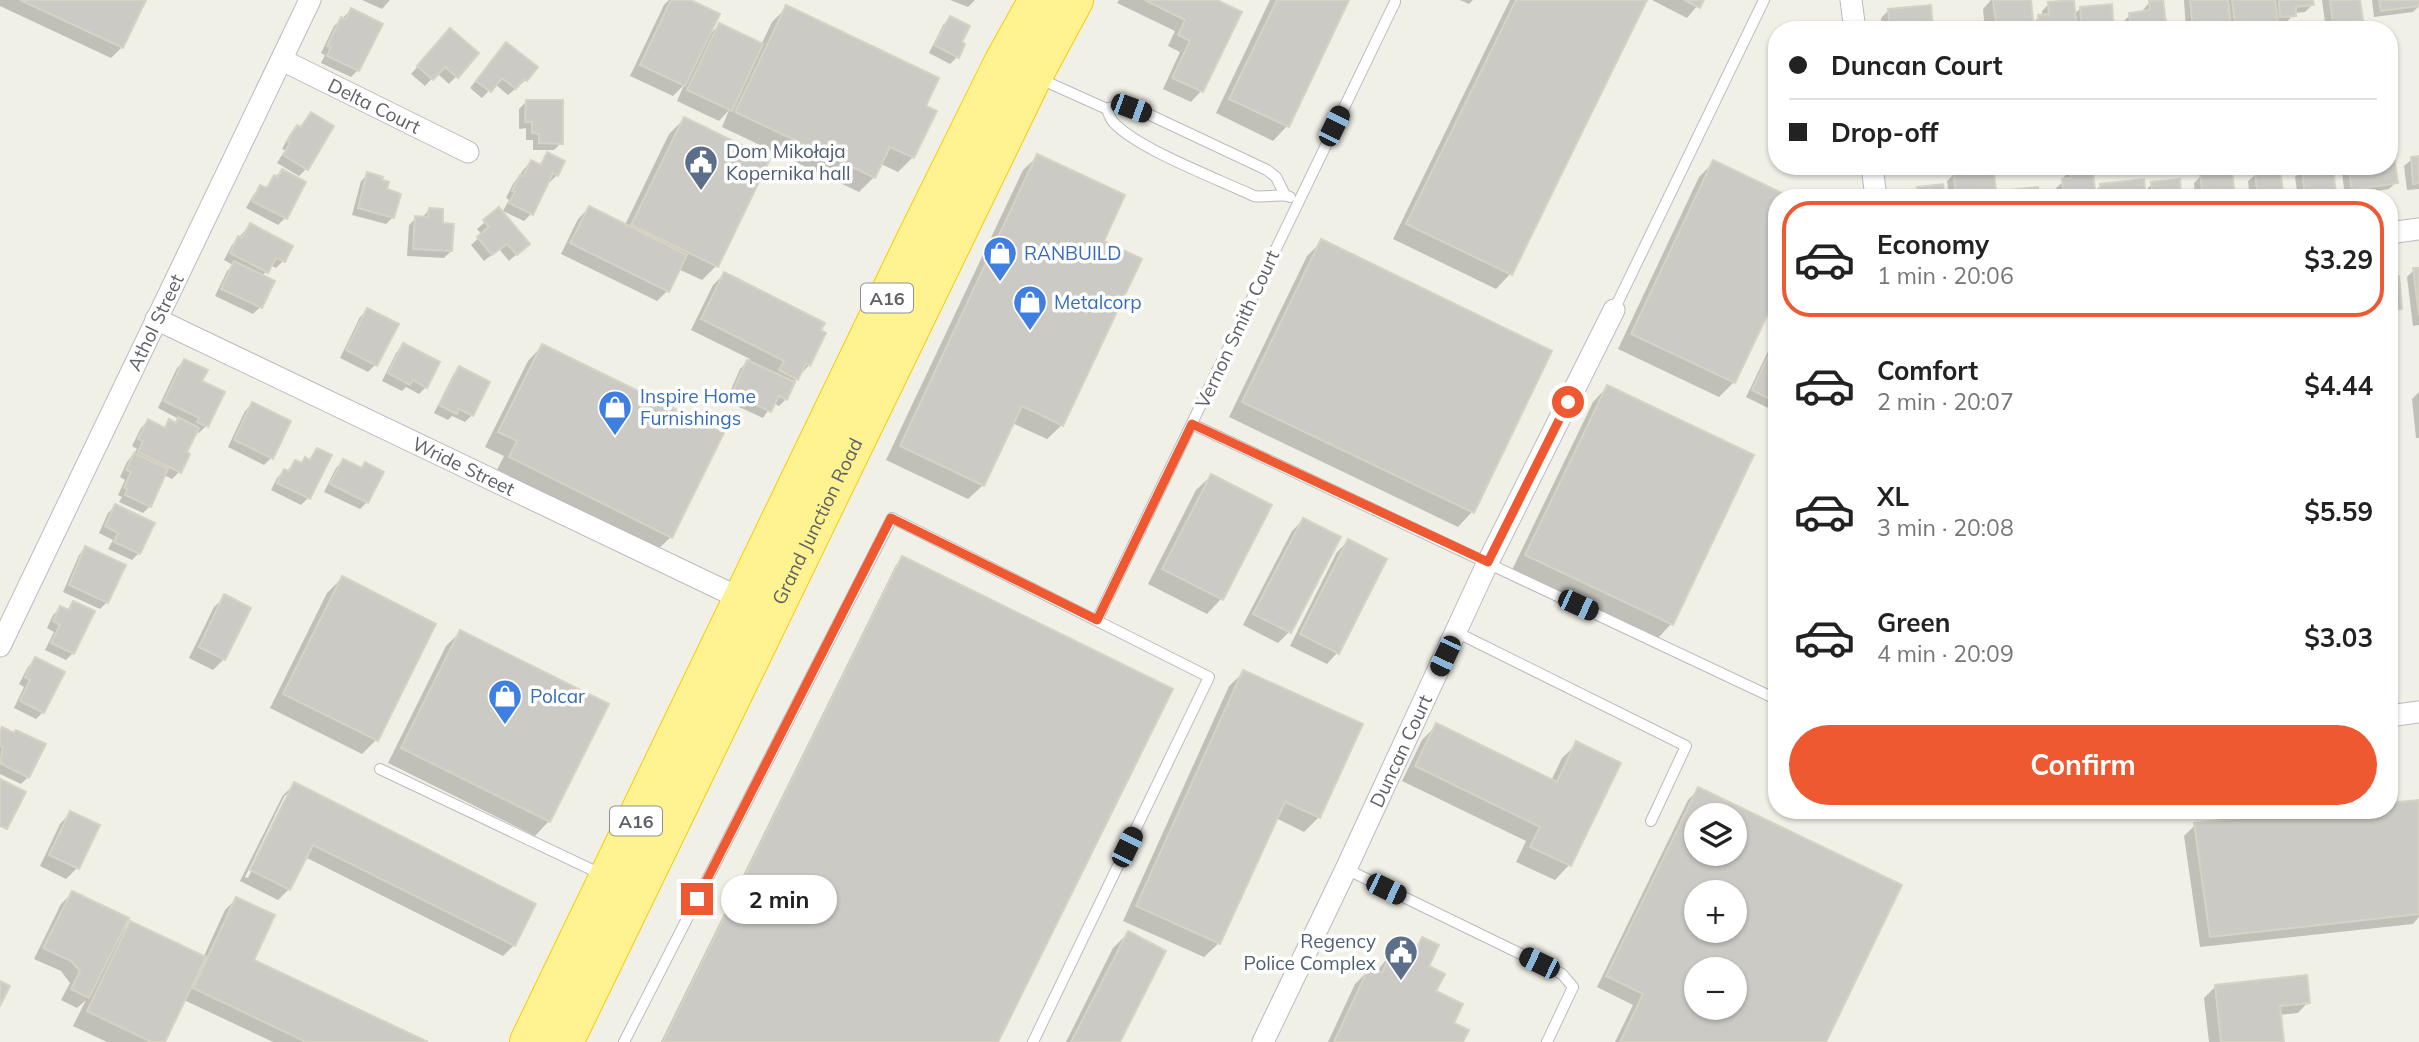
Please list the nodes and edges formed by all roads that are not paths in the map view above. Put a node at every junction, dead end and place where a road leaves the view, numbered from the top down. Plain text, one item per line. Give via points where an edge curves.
1 (310, 0) edge
2 (1038, 0) edge
3 (1073, 0) edge
4 (1764, 0) edge
5 (1851, 0) edge
6 (1395, 2) dead end
7 (1854, 21) edge
8 (282, 60) junction
9 (1018, 70) junction
10 (1107, 109) junction
11 (468, 152) dead end
12 (1285, 195) junction
13 (1298, 200) junction
14 (2419, 229) edge
15 (2398, 232) edge
16 (1614, 310) joint
17 (156, 319) junction
18 (1192, 424) junction
19 (1488, 562) junction
20 (757, 606) junction
21 (1097, 620) junction
22 (1456, 632) junction
23 (0, 646) edge
24 (1768, 695) edge
25 (2419, 712) edge
26 (2398, 715) edge
27 (380, 769) dead end
28 (1651, 821) dead end
29 (1346, 869) junction
30 (623, 884) junction
31 (529, 1042) edge
32 (564, 1042) edge
33 (624, 1042) edge
34 (1033, 1042) edge
35 (1263, 1042) edge
36 (1547, 1042) edge

1 - 8 street, Athol Street
2 - 9 highway, Grand Junction Road / A16
3 - 9 highway, Grand Junction Road / A16
4 - 16 lane
5 - 7 street
6 - 13 lane, Vernon Smith Court
8 - 11 street, Delta Court
8 - 17 street, Athol Street
9 - 10 lane
9 - 20 highway, Grand Junction Road / A16
10 - 12 lane via 1122,130 1170,157 1254,196
10 - 12 lane via 1119,105 1148,114 1268,170
12 - 13 lane
13 - 18 lane, Vernon Smith Court
14 - 15 street
16 - 19 street, Duncan Court
17 - 20 street, Wride Street
17 - 23 street, Athol Street
18 - 19 lane
18 - 21 lane, Vernon Smith Court
19 - 22 street, Duncan Court
19 - 24 lane
20 - 30 highway, Grand Junction Road / A16
21 - 33 lane via 891,518
21 - 34 lane via 1209,677
22 - 28 lane via 1686,746
22 - 29 street, Duncan Court
25 - 26 street
27 - 30 lane
29 - 35 street, Duncan Court
29 - 36 lane via 1562,974 1573,987
30 - 31 highway, Grand Junction Road / A16
30 - 32 highway, Grand Junction Road / A16

